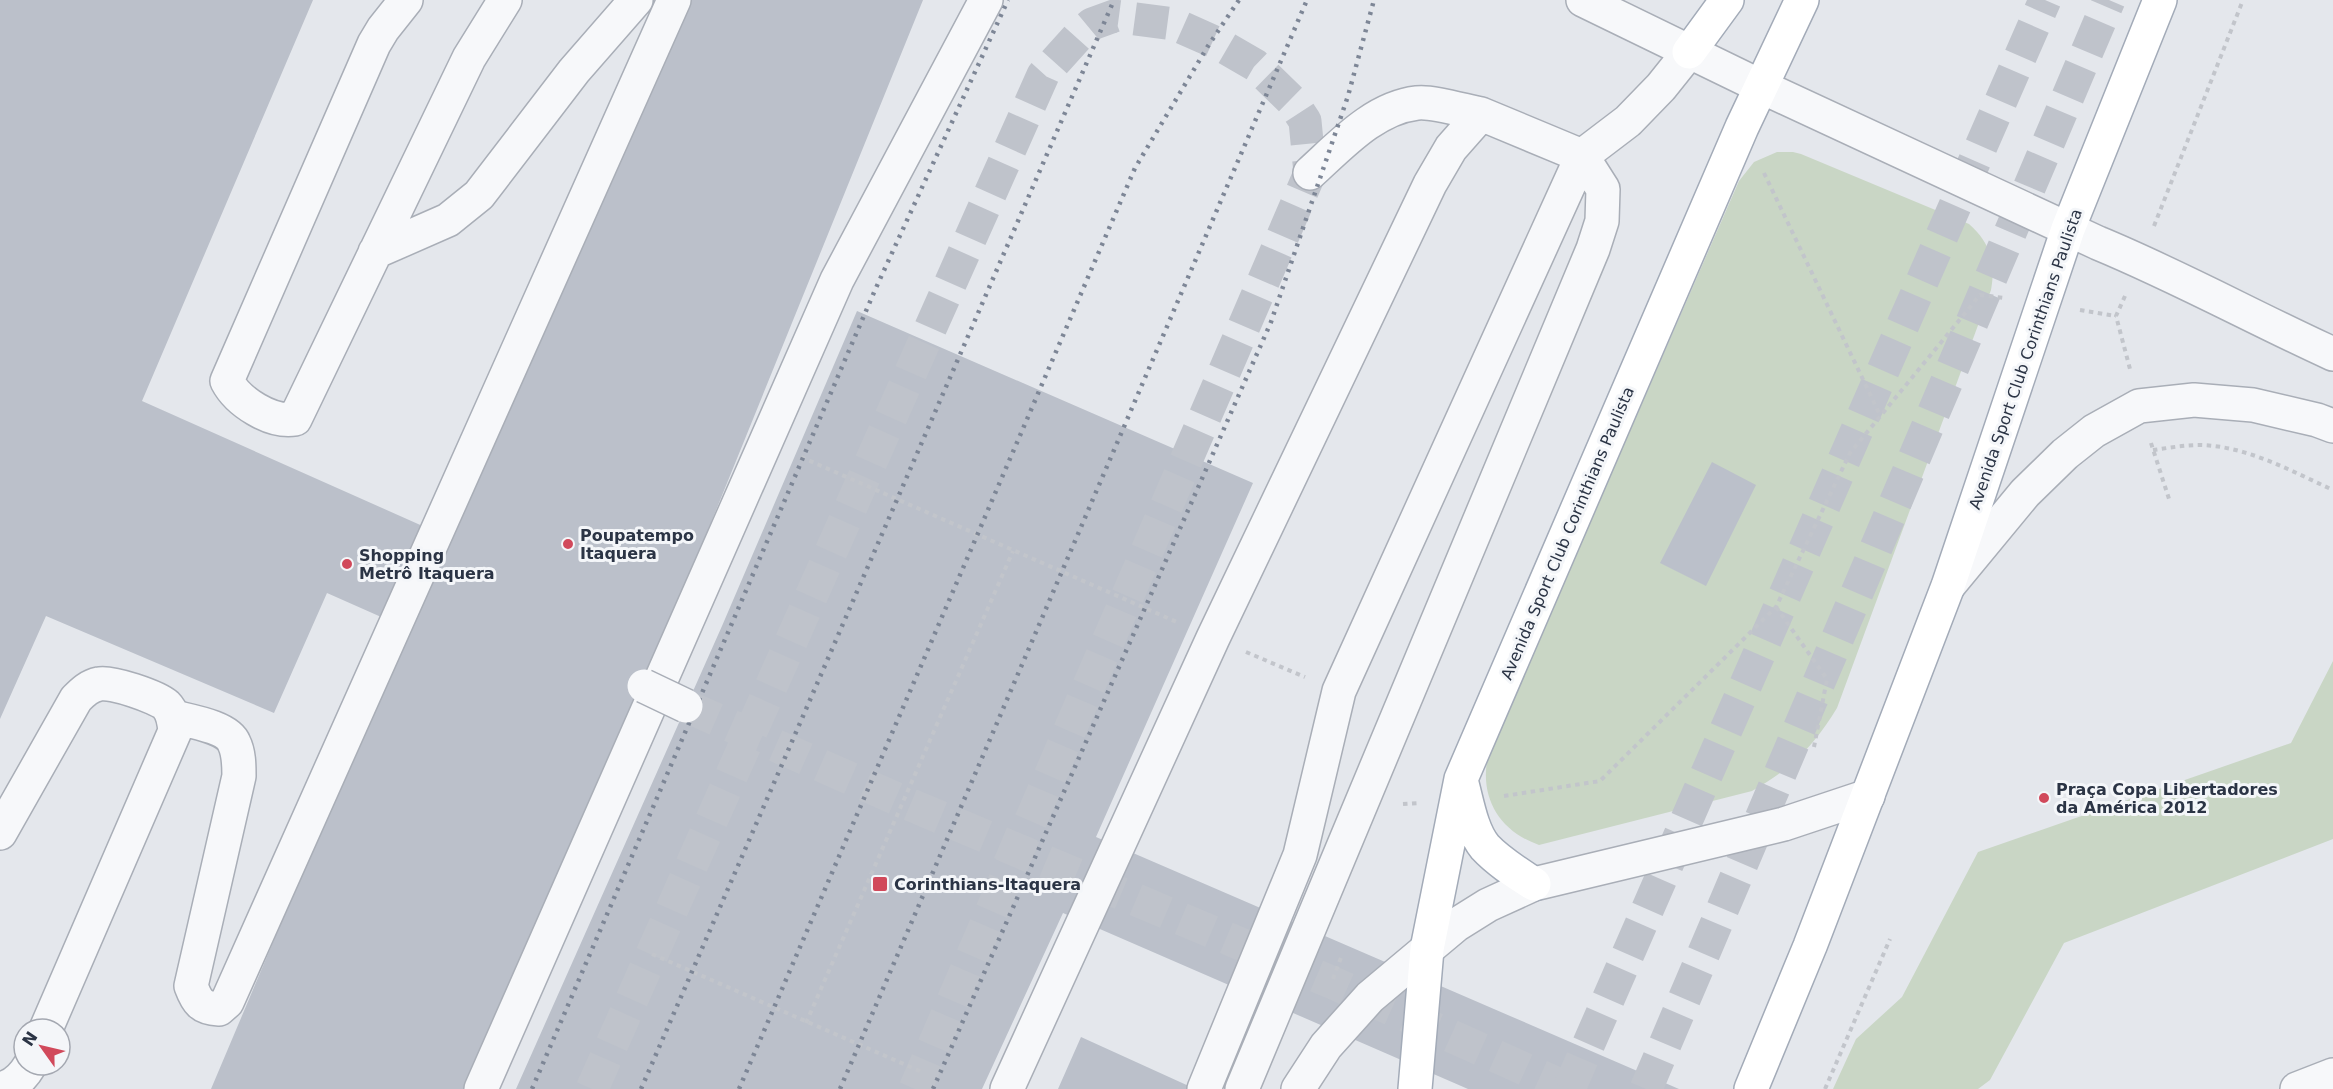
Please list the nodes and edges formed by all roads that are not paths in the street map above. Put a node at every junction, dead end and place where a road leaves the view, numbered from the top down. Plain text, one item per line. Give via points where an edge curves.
1 (406, 0) edge
2 (636, 0) edge
3 (674, 0) edge
4 (986, 0) edge
5 (1583, 0) edge
6 (1727, 0) edge
7 (1802, 0) edge
8 (2160, 0) edge
9 (500, 2) edge
10 (1689, 52) junction
11 (1762, 87) junction
12 (1481, 114) junction
13 (1582, 156) junction
14 (1310, 173) dead end
15 (2068, 229) junction
16 (375, 252) junction
17 (2333, 354) edge
18 (2333, 426) edge
19 (1948, 586) junction
20 (644, 686) dead end
21 (687, 706) tunnel mouth
22 (174, 717) junction
23 (1461, 779) junction
24 (1868, 796) junction
25 (0, 833) edge
26 (1534, 884) junction
27 (1427, 949) junction
28 (51, 1017) edge
29 (2333, 1075) edge
30 (22, 1077) edge
31 (0, 1089) edge
32 (480, 1089) edge
33 (1007, 1089) edge
34 (1204, 1089) edge
35 (1242, 1089) edge
36 (1298, 1089) edge
37 (1415, 1089) edge
38 (1751, 1089) edge
39 (2297, 1089) edge

1 - 16 street via 374,44 227,381 238,398 287,421 295,419
2 - 16 street via 574,71 480,195 448,220
3 - 22 street via 227,1002 219,1009 207,1009 197,1002 191,986 239,776 238,758 234,740 228,736 213,727
4 - 32 street via 837,280
5 - 10 street
6 - 10 main road
7 - 11 main road, Avenida Sport Club Corinthians Paulista
8 - 15 main road, Avenida Sport Club Corinthians Paulista
9 - 16 street
10 - 11 street
10 - 13 street via 1628,121
11 - 15 street
11 - 23 main road, Avenida Sport Club Corinthians Paulista
12 - 13 street
12 - 14 street via 1419,103 1391,110 1359,129
12 - 33 street via 1451,148 1430,184 1213,638
13 - 34 street via 1339,691 1300,855
13 - 35 street via 1603,189 1602,221 1593,249
15 - 17 street
15 - 19 main road, Avenida Sport Club Corinthians Paulista
18 - 19 street via 2253,405 2194,400 2139,406 2094,431 2065,454 2025,493
19 - 24 main road, Avenida Sport Club Corinthians Paulista
20 - 21 street, bridge
22 - 25 street via 155,698 106,683 87,689 76,699
22 - 28 street via 175,731
23 - 26 main road via 1484,845 1503,864
23 - 27 main road, Avenida Sport Club Corinthians Paulista
24 - 26 street via 1784,824
24 - 38 main road, Avenida Sport Club Corinthians Paulista
26 - 27 street via 1488,905
27 - 36 street via 1370,997 1326,1046
27 - 37 main road, Avenida Sport Club Corinthians Paulista
29 - 39 street
30 - 31 street

